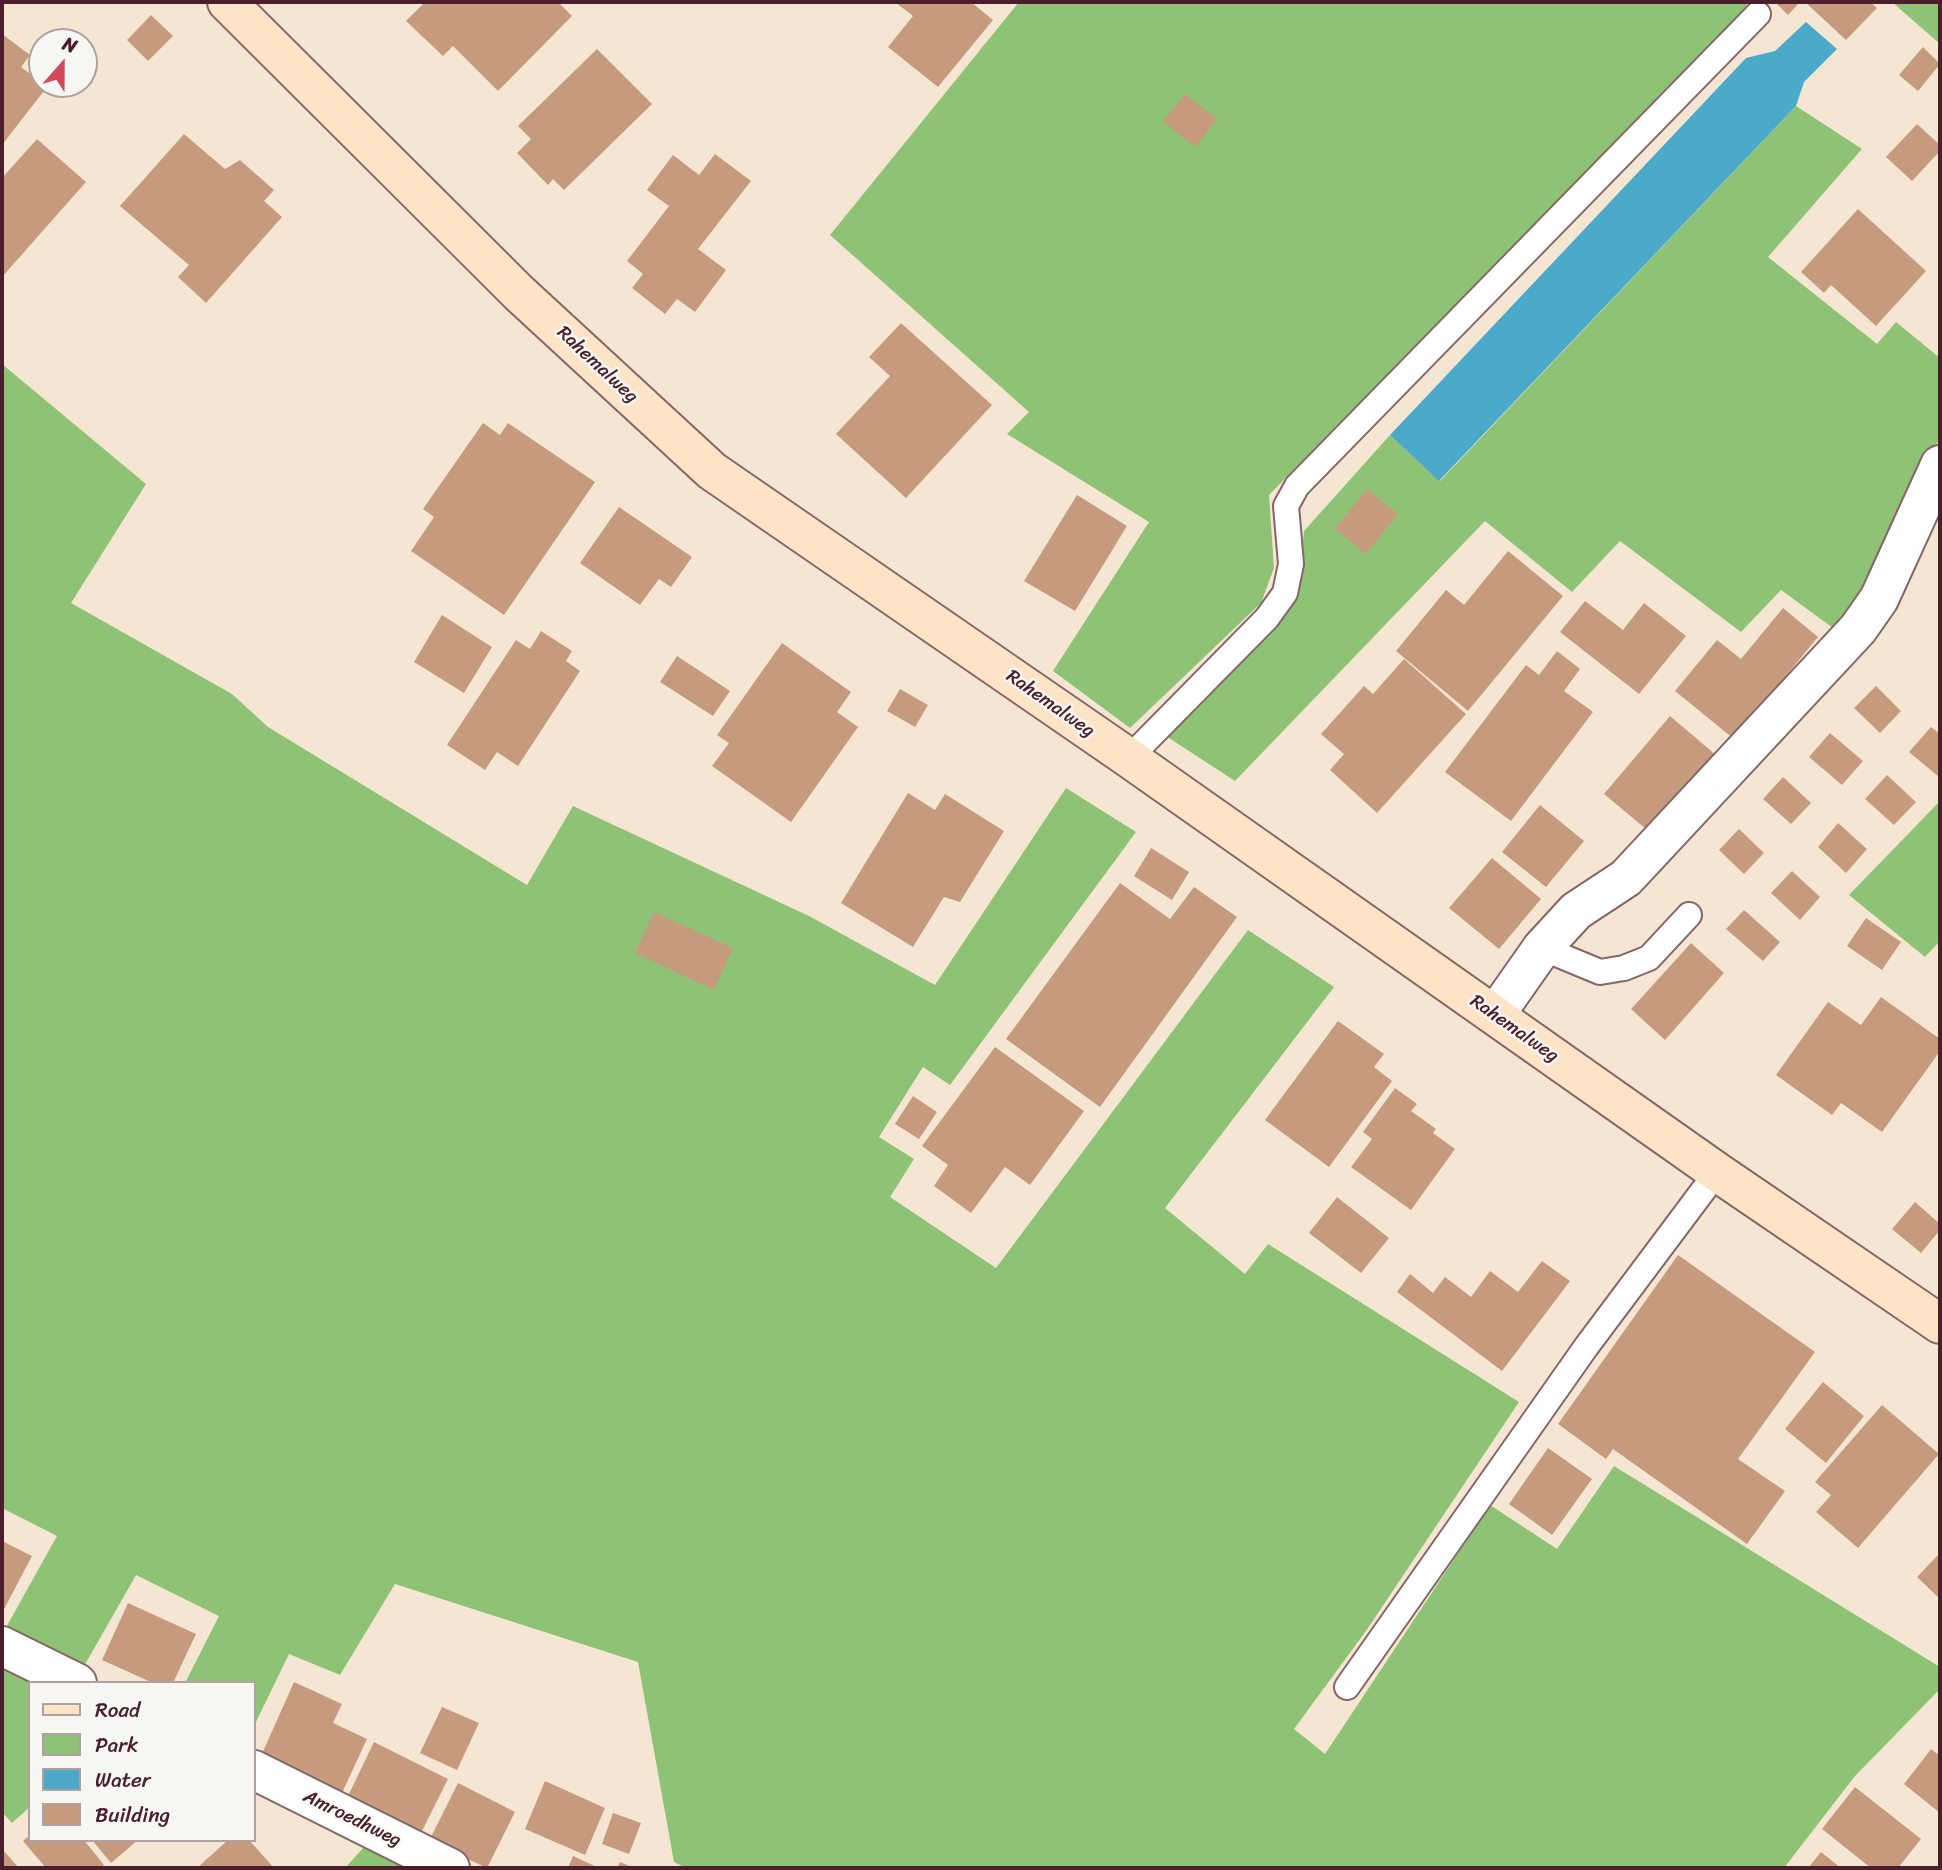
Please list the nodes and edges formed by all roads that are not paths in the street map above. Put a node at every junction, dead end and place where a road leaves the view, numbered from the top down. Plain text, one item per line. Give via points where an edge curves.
1 (227, 2) edge
2 (1758, 14) dead end
3 (1940, 465) edge
4 (1129, 758) junction
5 (1689, 915) dead end
6 (1542, 948) junction
7 (1495, 1015) junction
8 (1717, 1172) junction
9 (1940, 1324) edge
10 (2, 1646) edge
11 (73, 1681) edge
12 (1347, 1687) dead end
13 (256, 1771) edge
14 (450, 1868) edge

1 - 4 street, Rahemalweg via 519,293 712,471
2 - 4 lane via 1297,486 1286,506 1292,564 1285,593 1267,618
3 - 6 street via 1879,599 1858,629 1626,878 1576,911
4 - 7 street, Rahemalweg
5 - 6 lane via 1649,958 1624,968 1600,972
6 - 7 street
7 - 8 street, Rahemalweg
8 - 9 street, Rahemalweg
8 - 12 lane via 1586,1347
10 - 11 street
13 - 14 street, Amroedhweg

